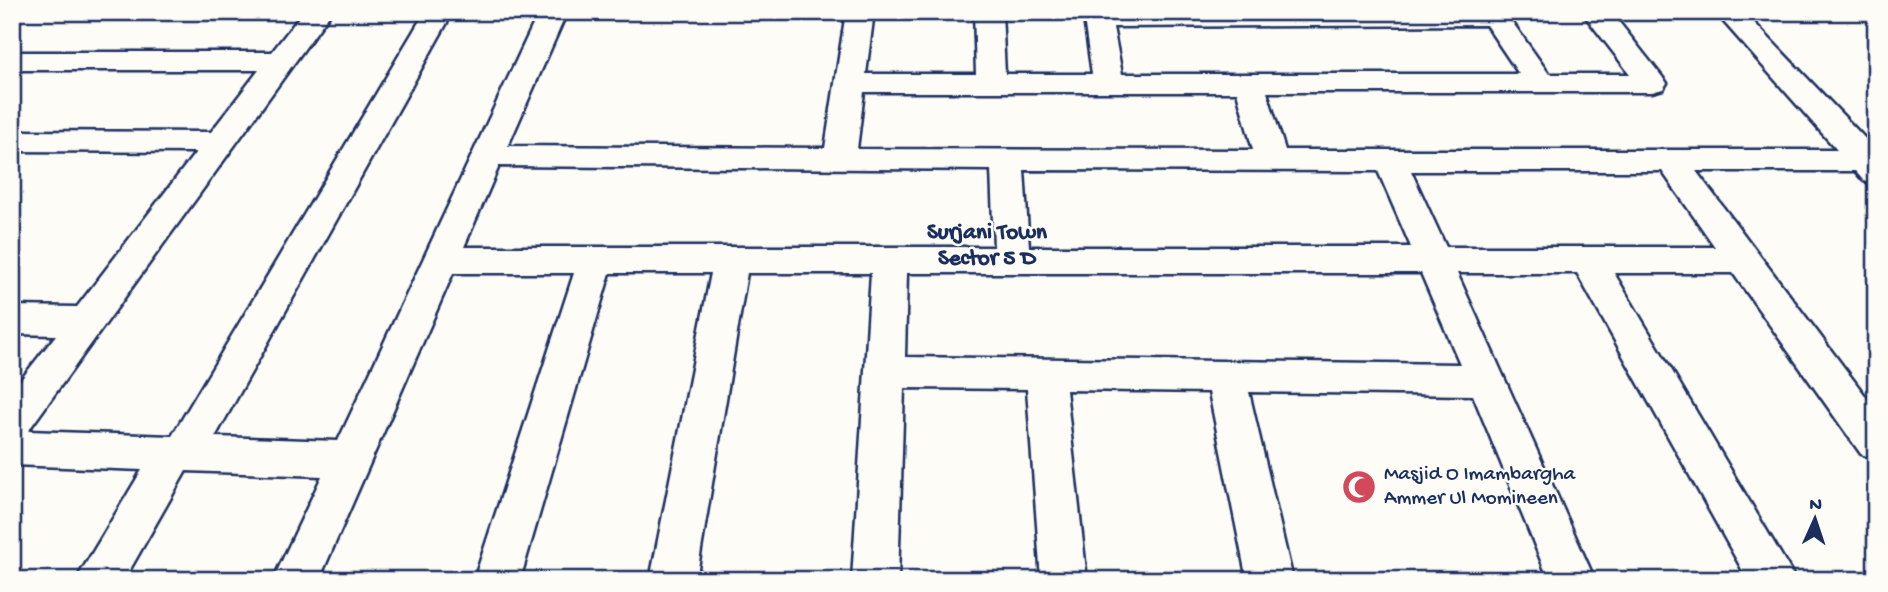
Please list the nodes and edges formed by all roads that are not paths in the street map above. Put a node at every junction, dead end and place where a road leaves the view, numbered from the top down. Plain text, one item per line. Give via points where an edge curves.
1 (317, 12) edge
2 (439, 12) edge
3 (553, 12) edge
4 (860, 12) edge
5 (988, 12) edge
6 (1596, 12) edge
7 (1729, 12) edge
8 (1756, 12) edge
9 (1097, 15) edge
10 (1493, 15) edge
11 (12, 61) edge
12 (281, 61) junction
13 (1108, 82) junction
14 (1249, 82) junction
15 (850, 83) junction
16 (991, 83) junction
17 (1539, 83) junction
18 (12, 141) edge
19 (221, 142) junction
20 (488, 156) junction
21 (1873, 158) edge
22 (840, 159) junction
23 (1007, 159) junction
24 (1272, 160) junction
25 (1390, 160) junction
26 (1671, 161) junction
27 (441, 260) junction
28 (596, 260) junction
29 (731, 260) junction
30 (890, 260) junction
31 (1012, 260) junction
32 (1588, 260) junction
33 (1743, 260) junction
34 (1435, 261) junction
35 (12, 320) edge
36 (88, 321) junction
37 (885, 372) junction
38 (1045, 374) junction
39 (1226, 377) junction
40 (1486, 380) junction
41 (12, 422) edge
42 (1876, 442) edge
43 (12, 449) edge
44 (179, 454) junction
45 (351, 459) junction
46 (99, 580) edge
47 (296, 580) edge
48 (497, 580) edge
49 (673, 580) edge
50 (875, 580) edge
51 (1064, 580) edge
52 (1270, 580) edge
53 (1572, 580) edge
54 (1773, 580) edge

1 - 12 street
2 - 44 street
3 - 20 street
4 - 15 street
5 - 16 street
6 - 17 street via 1652,83
7 - 21 street
8 - 21 street
9 - 10 street
9 - 13 street
10 - 17 street
11 - 12 street
12 - 19 street
13 - 14 street
13 - 16 street
14 - 17 street
14 - 24 street
15 - 16 street
15 - 22 street
18 - 19 street
19 - 36 street
20 - 22 street
20 - 27 street
21 - 26 street
22 - 23 street
23 - 24 street
23 - 31 street
24 - 25 street
25 - 26 street
25 - 34 street
26 - 33 street
27 - 28 street
27 - 45 street
28 - 29 street
28 - 48 street
29 - 30 street
29 - 49 street
30 - 31 street
30 - 37 street
31 - 34 street
32 - 33 street
32 - 34 street
32 - 54 street
33 - 42 street
34 - 40 street
35 - 36 street
36 - 41 street
37 - 38 street
37 - 50 street
38 - 39 street
38 - 51 street
39 - 40 street
39 - 52 street
40 - 53 street
43 - 44 street
44 - 45 street
44 - 46 street
45 - 47 street

